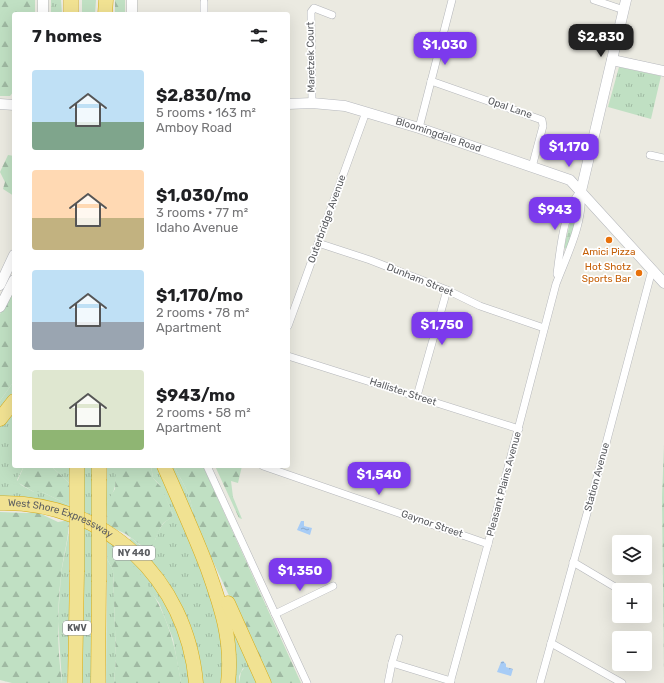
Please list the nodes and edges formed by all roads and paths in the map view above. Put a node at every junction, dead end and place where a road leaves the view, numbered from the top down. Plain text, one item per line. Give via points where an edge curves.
1 (43, 0) edge
2 (70, 0) edge
3 (77, 0) edge
4 (98, 0) edge
5 (106, 0) edge
6 (132, 0) edge
7 (452, 0) edge
8 (594, 0) edge
9 (204, 2) dead end
10 (625, 5) edge
11 (43, 12) edge
12 (71, 12) edge
13 (77, 12) edge
14 (98, 12) edge
15 (105, 12) edge
16 (132, 12) edge
17 (204, 12) edge
18 (332, 15) dead end
19 (612, 60) junction
20 (664, 71) edge
21 (431, 81) junction
22 (312, 102) junction
23 (0, 104) edge
24 (12, 105) edge
25 (290, 105) edge
26 (366, 112) junction
27 (419, 128) junction
28 (650, 154) dead end
29 (664, 158) edge
30 (532, 167) junction
31 (581, 191) junction
32 (318, 243) junction
33 (12, 259) edge
34 (652, 270) junction
35 (664, 283) edge
36 (12, 284) edge
37 (556, 284) junction
38 (0, 286) edge
39 (447, 290) junction
40 (0, 307) edge
41 (290, 320) edge
42 (544, 328) junction
43 (290, 357) edge
44 (417, 396) junction
45 (12, 403) edge
46 (0, 418) edge
47 (518, 429) junction
48 (77, 468) edge
49 (165, 468) edge
50 (208, 468) edge
51 (269, 468) edge
52 (99, 473) edge
53 (0, 503) edge
54 (195, 538) junction
55 (488, 544) junction
56 (573, 562) junction
57 (612, 585) edge
58 (333, 586) dead end
59 (275, 614) junction
60 (399, 638) dead end
61 (551, 643) junction
62 (392, 663) junction
63 (450, 682) edge
64 (75, 683) edge
65 (98, 683) edge
66 (196, 683) edge
67 (228, 683) edge
68 (264, 683) edge
69 (307, 683) edge
70 (388, 683) edge
71 (540, 683) edge
72 (622, 683) edge

1 - 11 street
2 - 12 highway
3 - 13 highway
4 - 14 highway
5 - 15 highway
6 - 16 street
7 - 21 street
8 - 10 street
9 - 17 street
10 - 19 street
18 - 22 street, Maretzek Court via 314,8 311,12
19 - 20 street
19 - 31 street
21 - 27 street
21 - 30 street, Opal Lane via 537,116 542,120 543,126
22 - 25 street, Bloomingdale Road
22 - 26 street, Bloomingdale Road via 345,106
23 - 24 street
26 - 27 street, Bloomingdale Road
26 - 32 street, Outerbridge Avenue
27 - 30 street, Bloomingdale Road
28 - 29 street
30 - 31 street, Bloomingdale Road via 570,180
31 - 34 street, Bloomingdale Road
31 - 37 street, Pleasant Plains Avenue via 582,206 570,250
31 - 37 street, Pleasant Plains Avenue via 573,200 560,247
32 - 39 street, Dunham Street
32 - 41 street, Outerbridge Avenue
33 - 38 street
34 - 35 street, Bloomingdale Road
34 - 56 street, Station Avenue
36 - 40 street
37 - 42 street, Pleasant Plains Avenue
39 - 42 street, Dunham Street via 480,306
39 - 44 street
42 - 47 street, Pleasant Plains Avenue
43 - 44 street, Hallister Street
44 - 47 street, Hallister Street
45 - 46 highway
47 - 55 street, Pleasant Plains Avenue
48 - 64 highway, KWV, bridge
49 - 54 highway
50 - 59 street
51 - 55 street, Gaynor Street
52 - 65 highway, KWV, bridge
53 - 66 highway, West Shore Expressway / NY 440 via 37,505 68,513 109,533 135,553 157,578 175,607 189,640
54 - 67 highway via 225,617 230,652
54 - 68 highway via 209,561
55 - 63 street, Pleasant Plains Avenue
56 - 57 street
56 - 61 street, Station Avenue
58 - 59 street
59 - 69 street
60 - 62 street
61 - 71 street, Station Avenue
61 - 72 street
62 - 63 street
62 - 70 street

